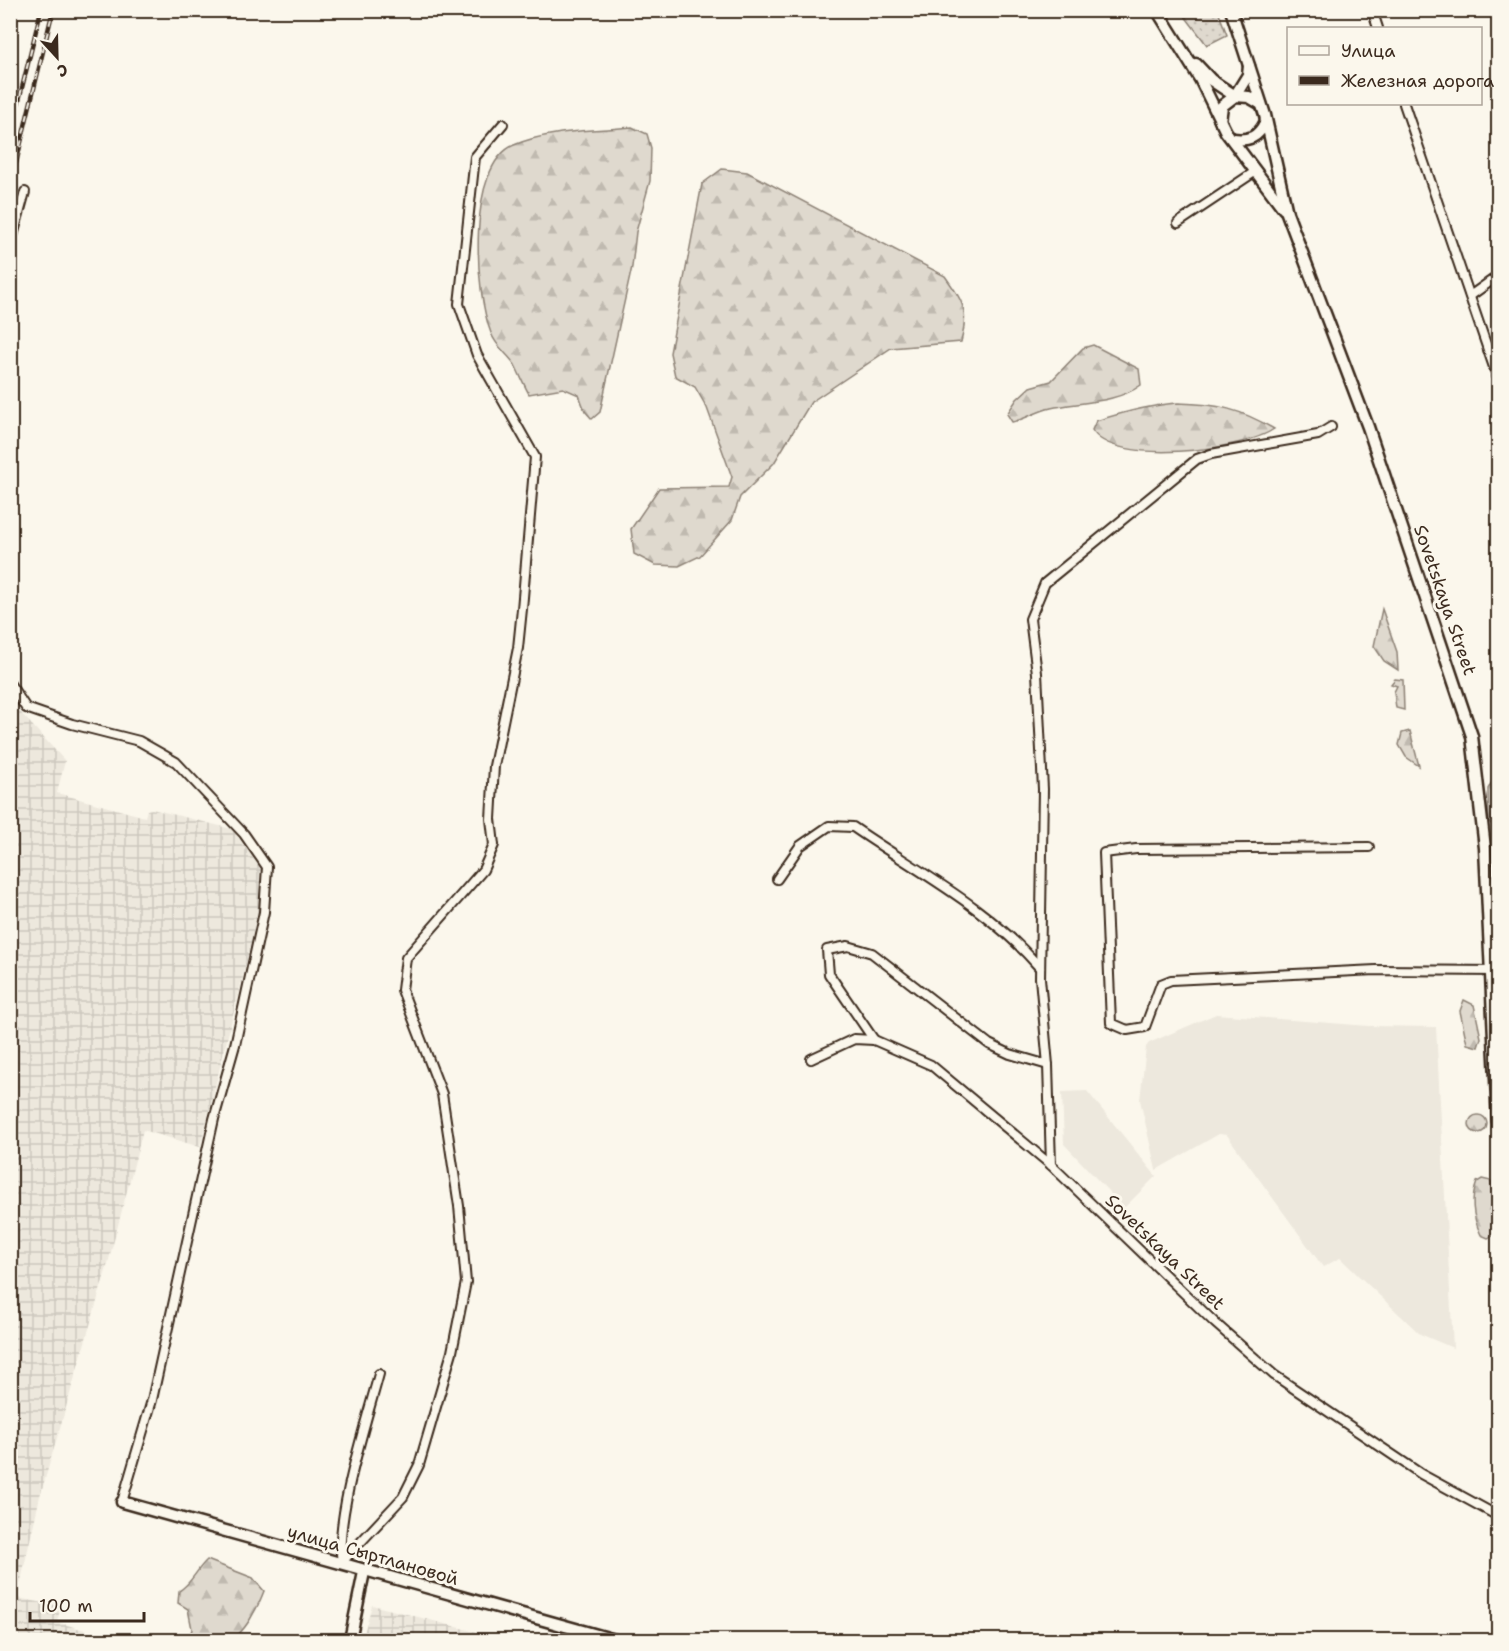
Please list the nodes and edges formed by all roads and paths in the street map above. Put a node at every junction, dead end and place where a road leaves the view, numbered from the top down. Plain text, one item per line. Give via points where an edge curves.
1 (1157, 10) edge
2 (1231, 10) edge
3 (1372, 10) edge
4 (1378, 27) edge
5 (1177, 40) junction
6 (1249, 63) junction
7 (1235, 96) junction
8 (1261, 104) junction
9 (1404, 105) edge
10 (1221, 123) junction
11 (1265, 123) junction
12 (503, 124) dead end
13 (1233, 139) junction
14 (1256, 171) junction
15 (25, 192) dead end
16 (1287, 213) junction
17 (1178, 223) dead end
18 (10, 247) edge
19 (1498, 276) edge
20 (1470, 296) junction
21 (1498, 379) edge
22 (1331, 427) dead end
23 (10, 684) edge
24 (1368, 847) dead end
25 (777, 879) dead end
26 (1040, 968) junction
27 (1495, 971) edge
28 (874, 1040) junction
29 (811, 1059) dead end
30 (1048, 1065) junction
31 (1497, 1073) edge
32 (1498, 1122) edge
33 (1051, 1165) junction
34 (379, 1374) dead end
35 (122, 1502) joint
36 (1498, 1516) edge
37 (342, 1562) junction
38 (364, 1572) junction
39 (350, 1641) edge
40 (615, 1641) edge

1 - 5 main road
2 - 6 main road, Sovetskaya Street
3 - 4 street
5 - 7 main road via 1211,80
5 - 10 main road, Sovetskaya Street
6 - 7 main road via 1248,75
6 - 8 main road, Sovetskaya Street
7 - 8 main road via 1249,97
7 - 10 main road via 1222,106
8 - 11 main road, Sovetskaya Street
9 - 20 street
10 - 13 main road, Sovetskaya Street
11 - 13 main road via 1252,138
11 - 16 main road, Sovetskaya Street
12 - 37 street via 475,158 459,304 477,355 535,457 518,648 494,766 494,845 483,870 406,958 402,990 442,1094 466,1282 452,1352 419,1465 404,1497
13 - 14 main road, Sovetskaya Street
14 - 16 main road, Sovetskaya Street
14 - 17 street
15 - 18 street
16 - 27 main road, Sovetskaya Street via 1368,427 1472,736
19 - 20 street
20 - 21 street
22 - 26 street via 1318,435 1197,459 1045,583 1030,619 1043,789
23 - 35 street via 26,708 139,741 176,762 244,834 267,867 264,912 235,1045 214,1119 152,1400
24 - 27 street via 1136,849 1104,853 1111,1023 1127,1030 1145,1027 1161,984 1171,980 1376,970
25 - 26 street via 800,846 829,826 853,827 980,911 1015,939
26 - 30 street
27 - 31 main road, Sovetskaya Street
28 - 29 street via 854,1040
28 - 30 street via 829,974 827,950 848,945 872,952 989,1044
28 - 33 street, Sovetskaya Street via 931,1065
30 - 33 street
31 - 32 main road, Sovetskaya Street
33 - 36 street, Sovetskaya Street via 1274,1375 1421,1474
34 - 37 street via 339,1545
35 - 37 main road, улица Сыртлановой
37 - 38 main road, улица Сыртлановой
38 - 39 main road
38 - 40 main road, улица Сыртлановой

